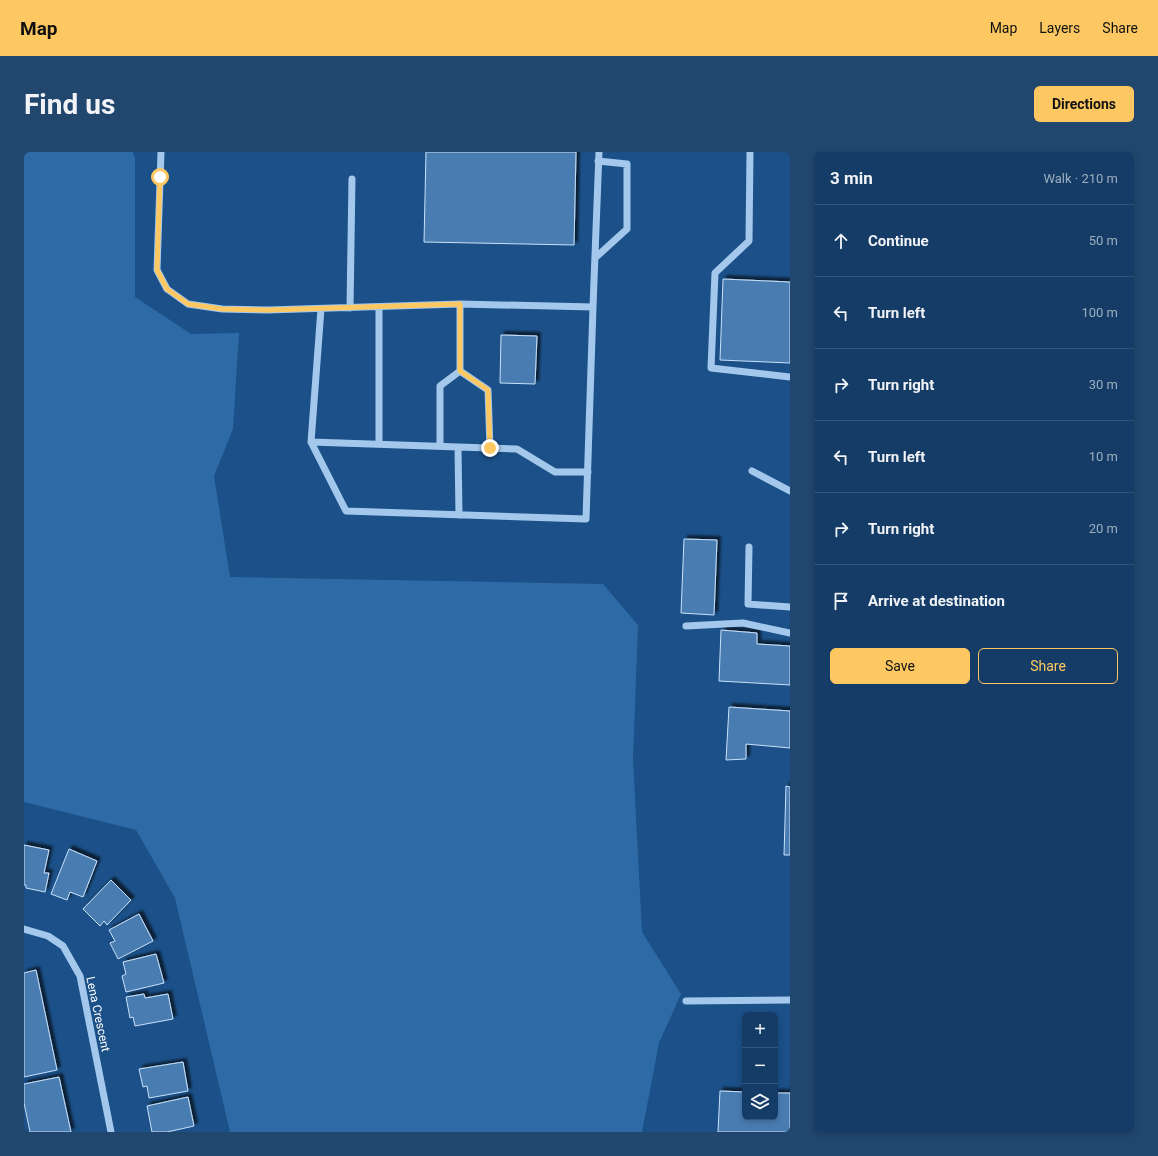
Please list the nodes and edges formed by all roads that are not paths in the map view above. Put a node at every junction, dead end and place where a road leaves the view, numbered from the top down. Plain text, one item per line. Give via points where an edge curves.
1 (161, 152) edge
2 (599, 152) edge
3 (750, 152) edge
4 (598, 161) junction
5 (352, 179) dead end
6 (595, 258) junction
7 (460, 304) junction
8 (379, 307) junction
9 (321, 308) junction
10 (350, 308) junction
11 (593, 308) junction
12 (460, 371) junction
13 (790, 377) edge
14 (310, 442) junction
15 (379, 444) junction
16 (440, 446) junction
17 (458, 447) junction
18 (490, 448) junction
19 (752, 471) dead end
20 (588, 472) junction
21 (790, 491) edge
22 (459, 515) junction
23 (749, 547) dead end
24 (790, 606) edge
25 (686, 626) dead end
26 (790, 633) edge
27 (24, 929) edge
28 (686, 1000) dead end
29 (790, 1000) edge
30 (111, 1132) edge

1 - 9 street via 157,270 167,289 188,304 222,309
2 - 4 street
3 - 13 street via 749,241 715,273 711,368
4 - 6 street
4 - 6 street via 627,164 627,229
5 - 10 street
6 - 11 street
7 - 8 street
7 - 11 street
7 - 12 street
8 - 10 street
8 - 15 street
9 - 10 street
9 - 14 street
11 - 20 street
12 - 16 street via 440,386
12 - 18 street via 488,390
14 - 15 street
14 - 22 street via 346,511
15 - 16 street
16 - 17 street
17 - 18 street
17 - 22 street
18 - 20 street via 517,449 555,472
19 - 21 street
20 - 22 street via 586,519
23 - 24 street via 748,604
25 - 26 street via 742,623
27 - 30 street, Lena Crescent via 48,936 63,946 80,976
28 - 29 street

